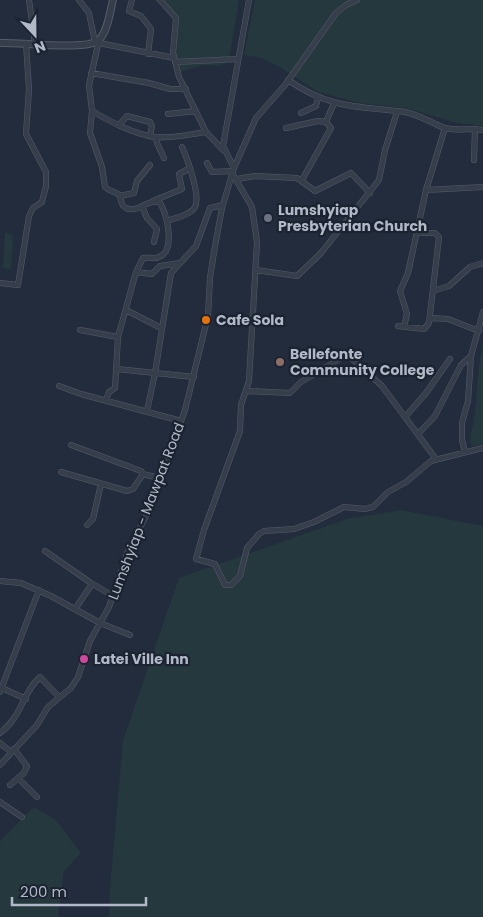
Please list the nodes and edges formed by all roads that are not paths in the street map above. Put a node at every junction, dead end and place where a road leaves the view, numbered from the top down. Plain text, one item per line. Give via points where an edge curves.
1 (29, 0) edge
2 (79, 0) edge
3 (113, 0) edge
4 (132, 0) edge
5 (160, 0) edge
6 (249, 0) edge
7 (357, 0) edge
8 (96, 39) junction
9 (0, 43) edge
10 (26, 43) junction
11 (35, 43) junction
12 (148, 54) junction
13 (238, 59) junction
14 (174, 60) junction
15 (92, 73) junction
16 (288, 80) junction
17 (186, 89) junction
18 (318, 98) junction
19 (334, 103) junction
20 (196, 111) junction
21 (92, 112) junction
22 (397, 112) junction
23 (301, 113) dead end
24 (168, 114) dead end
25 (326, 122) junction
26 (119, 125) junction
27 (286, 128) dead end
28 (445, 128) junction
29 (475, 129) junction
30 (483, 130) edge
31 (206, 132) junction
32 (153, 136) junction
33 (182, 147) dead end
34 (224, 150) junction
35 (164, 158) dead end
36 (474, 160) dead end
37 (207, 163) dead end
38 (150, 165) dead end
39 (190, 168) junction
40 (233, 171) junction
41 (237, 179) junction
42 (302, 180) junction
43 (483, 187) edge
44 (426, 190) junction
45 (370, 193) junction
46 (120, 196) junction
47 (153, 201) junction
48 (223, 205) junction
49 (142, 206) junction
50 (167, 221) junction
51 (418, 234) junction
52 (154, 242) dead end
53 (181, 262) junction
54 (483, 263) edge
55 (256, 270) junction
56 (136, 272) junction
57 (0, 283) edge
58 (432, 291) junction
59 (126, 310) junction
60 (483, 312) edge
61 (430, 318) junction
62 (161, 328) junction
63 (80, 330) dead end
64 (479, 331) junction
65 (118, 337) junction
66 (471, 356) junction
67 (450, 359) dead end
68 (118, 369) junction
69 (155, 373) junction
70 (194, 378) junction
71 (59, 386) dead end
72 (246, 391) junction
73 (106, 400) junction
74 (147, 411) junction
75 (405, 417) junction
76 (181, 421) junction
77 (418, 434) junction
78 (71, 445) dead end
79 (483, 448) edge
80 (465, 452) junction
81 (436, 459) junction
82 (61, 472) dead end
83 (144, 474) junction
84 (159, 478) junction
85 (101, 484) junction
86 (87, 525) dead end
87 (45, 551) dead end
88 (0, 580) edge
89 (92, 584) junction
90 (39, 590) junction
91 (113, 596) junction
92 (75, 609) junction
93 (100, 623) junction
94 (130, 635) dead end
95 (1, 690) edge
96 (59, 697) junction
97 (26, 699) junction
98 (0, 733) edge
99 (0, 744) edge
100 (12, 751) junction
101 (0, 765) edge
102 (18, 778) junction
103 (10, 785) dead end
104 (37, 797) dead end
105 (0, 802) edge
106 (22, 817) dead end

1 - 11 street
2 - 8 street via 89,13
3 - 8 street via 108,20
4 - 12 street via 128,10 141,16 151,29
5 - 14 street via 176,18
6 - 13 street
7 - 16 street, Lumshyiap - Mawpat Road via 336,13
8 - 11 street via 76,46
8 - 12 street
8 - 15 street
9 - 10 street
10 - 11 street
10 - 57 street via 29,89 26,134 46,172 46,186 42,202 33,208 29,216 18,284
12 - 14 street
13 - 14 street
13 - 34 street via 226,120
14 - 17 street
15 - 17 street via 170,89
15 - 21 street via 89,84
16 - 18 street
16 - 40 street, Lumshyiap - Mawpat Road via 256,118
17 - 20 street
18 - 19 street
18 - 23 street via 316,106
19 - 22 street
19 - 25 street
20 - 24 street
20 - 31 street
21 - 26 street
21 - 46 street via 90,132 105,187
22 - 28 street via 417,115
22 - 45 street via 381,176
25 - 27 street
25 - 42 street via 331,130
26 - 32 street
26 - 32 street via 126,116 150,122
28 - 29 street
28 - 44 street
29 - 30 street
29 - 36 street
31 - 32 street
31 - 34 street
32 - 35 street
33 - 39 street
34 - 40 street
37 - 40 street via 212,172
38 - 46 street via 137,181 134,192
39 - 47 street via 179,174 182,189
39 - 50 street via 195,207
40 - 41 street
40 - 48 street, Lumshyiap - Mawpat Road
41 - 42 street via 255,176
41 - 55 street via 254,214 258,242
42 - 45 street via 315,192 351,173
43 - 44 street
44 - 51 street
45 - 55 street via 321,253 297,276
46 - 49 street via 125,208 131,210
47 - 49 street
47 - 50 street via 162,206
48 - 53 street via 210,208 199,239
48 - 70 street, Lumshyiap - Mawpat Road via 210,278 208,316
49 - 52 street via 156,229
50 - 56 street via 169,240 163,254 158,258 143,258
51 - 58 street via 435,233 439,237
51 - 61 street via 400,291 408,314 401,327 426,329
53 - 56 street via 160,266 152,274
53 - 62 street via 171,273
54 - 58 street via 470,267 449,286
55 - 72 street
56 - 59 street
58 - 61 street
59 - 62 street
59 - 65 street
60 - 64 street
61 - 64 street via 448,319
62 - 69 street
63 - 65 street
64 - 66 street
65 - 68 street
66 - 77 street via 461,365 435,416
66 - 80 street via 468,400 461,434
67 - 75 street
68 - 69 street
68 - 73 street via 115,388
69 - 70 street
69 - 74 street
70 - 76 street, Lumshyiap - Mawpat Road
71 - 73 street
72 - 75 street via 290,393 301,382 350,356 372,374
72 - 81 street via 241,405 240,431 196,556 198,560 215,564 225,585 231,585 240,576 247,548 259,534 305,526 344,507 373,507 388,492
73 - 74 street
74 - 76 street
75 - 77 street
76 - 84 street, Lumshyiap - Mawpat Road
77 - 81 street
78 - 83 street
79 - 80 street
80 - 81 street
82 - 85 street
83 - 84 street
83 - 85 street via 129,490
84 - 91 street, Lumshyiap - Mawpat Road
85 - 86 street via 94,517
87 - 89 street
88 - 90 street via 18,582
89 - 91 street
89 - 92 street
90 - 92 street
90 - 95 street
91 - 93 street, Lumshyiap - Mawpat Road
92 - 93 street
93 - 94 street
93 - 96 street, Lumshyiap - Mawpat Road via 76,681
95 - 97 street
96 - 97 street via 41,677
96 - 100 street, Lumshyiap - Mawpat Road
97 - 98 street via 16,717
99 - 100 street
100 - 101 street, Lumshyiap - Mawpat Road
100 - 102 street via 27,765
102 - 103 street
102 - 104 street
105 - 106 street

